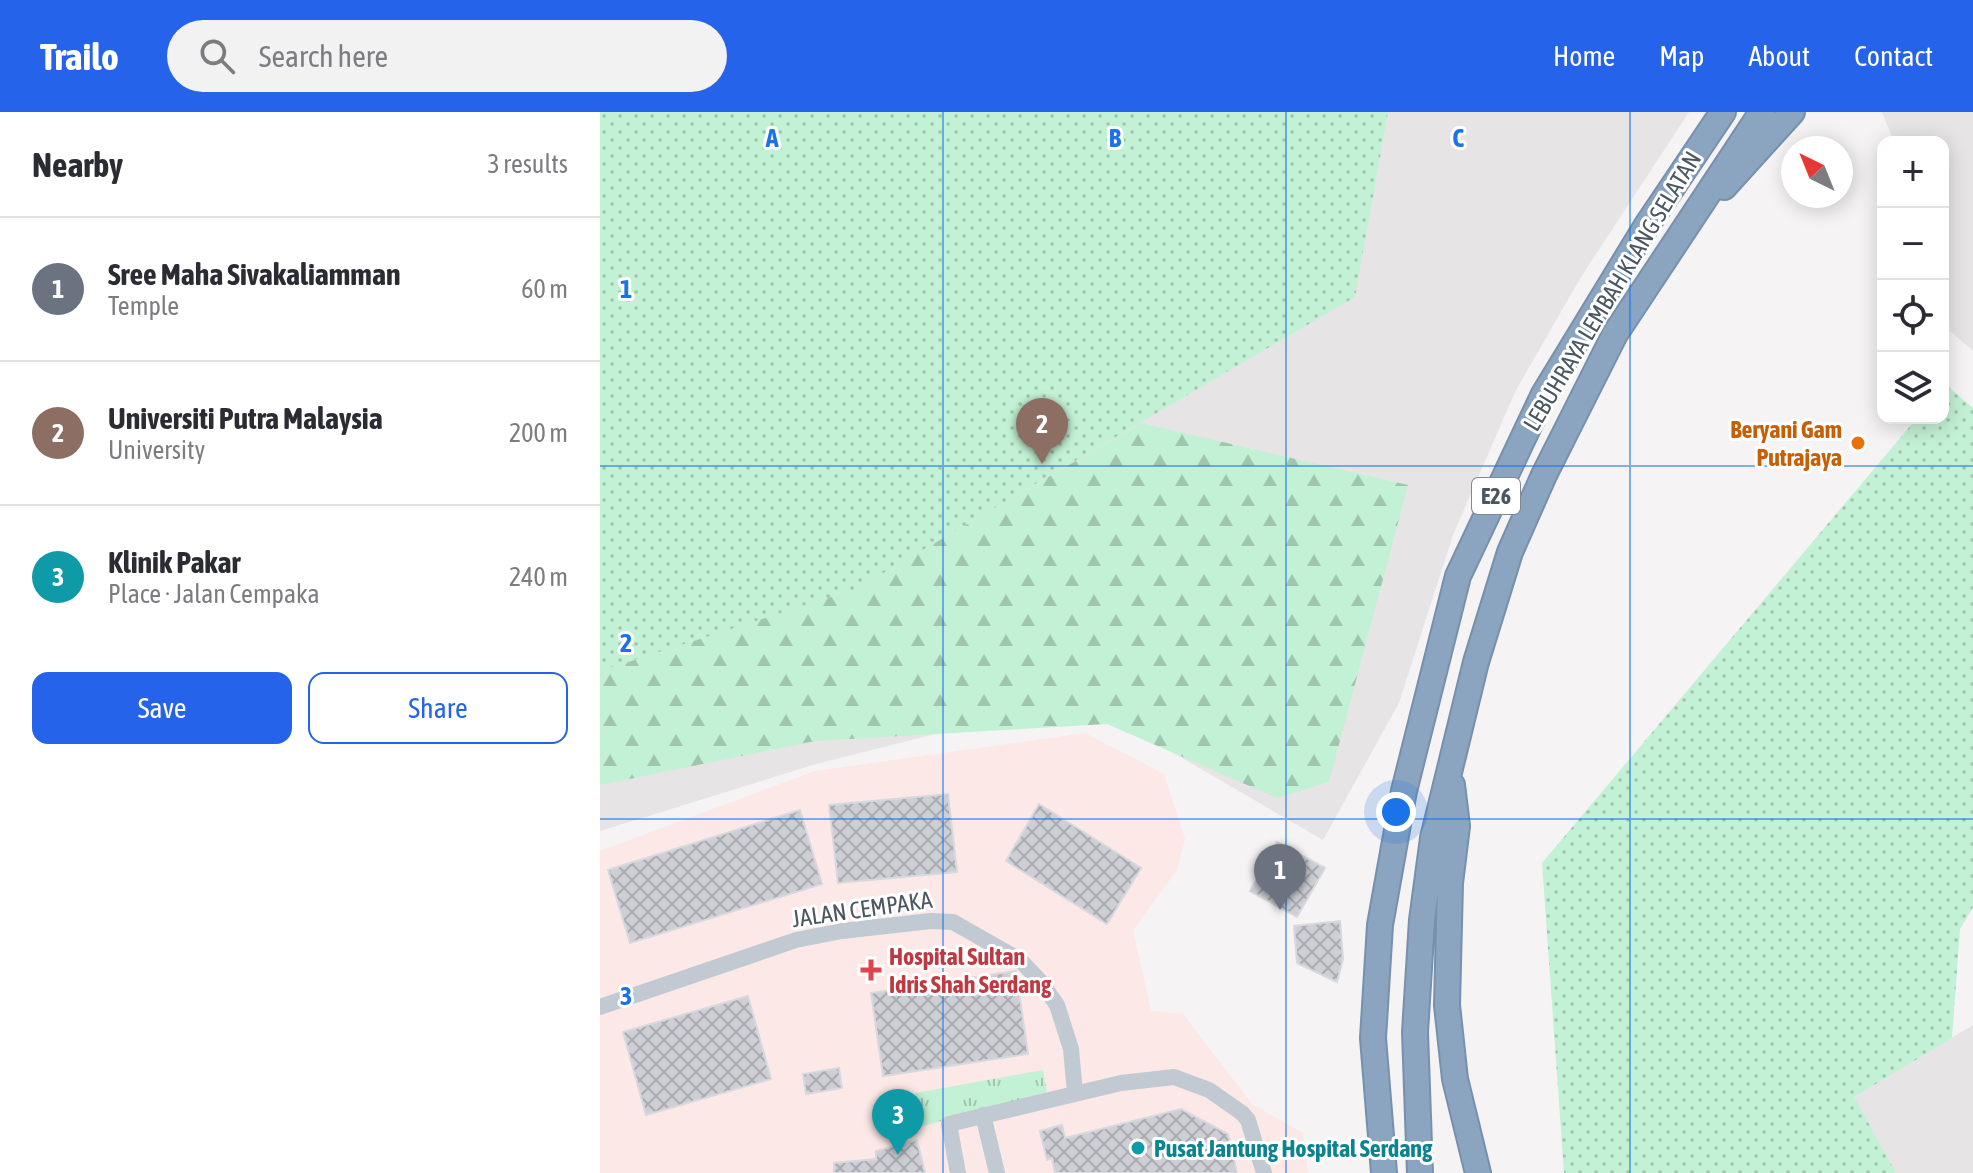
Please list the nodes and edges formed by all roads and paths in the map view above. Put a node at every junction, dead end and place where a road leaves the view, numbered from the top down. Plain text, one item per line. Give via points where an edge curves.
1 (1723, 112) edge
2 (1762, 112) edge
3 (1792, 112) edge
4 (1680, 232) junction
5 (1450, 766) junction
6 (600, 1007) edge
7 (1075, 1093) junction
8 (983, 1115) junction
9 (958, 1173) edge
10 (997, 1173) edge
11 (1264, 1173) edge
12 (1384, 1173) edge
13 (1420, 1173) edge
14 (1478, 1173) edge

1 - 12 highway, LEBUHRAYA LEMBAH KLANG SELATAN / E26 via 1544,394 1458,576 1404,791 1380,925 1373,1038
2 - 4 highway, LEBUHRAYA LEMBAH KLANG SELATAN / E26
3 - 4 highway
4 - 5 highway, LEBUHRAYA LEMBAH KLANG SELATAN / E26 via 1615,334 1510,552
5 - 13 highway, LEBUHRAYA LEMBAH KLANG SELATAN / E26 via 1422,920 1415,1032
5 - 14 highway via 1457,826 1447,1005 1455,1079
6 - 7 street, JALAN CEMPAKA via 796,940 953,922 1020,960 1041,982 1057,1005 1071,1049
7 - 8 street
7 - 11 street via 1174,1077 1209,1090 1248,1120
8 - 9 street via 949,1124
8 - 10 street

